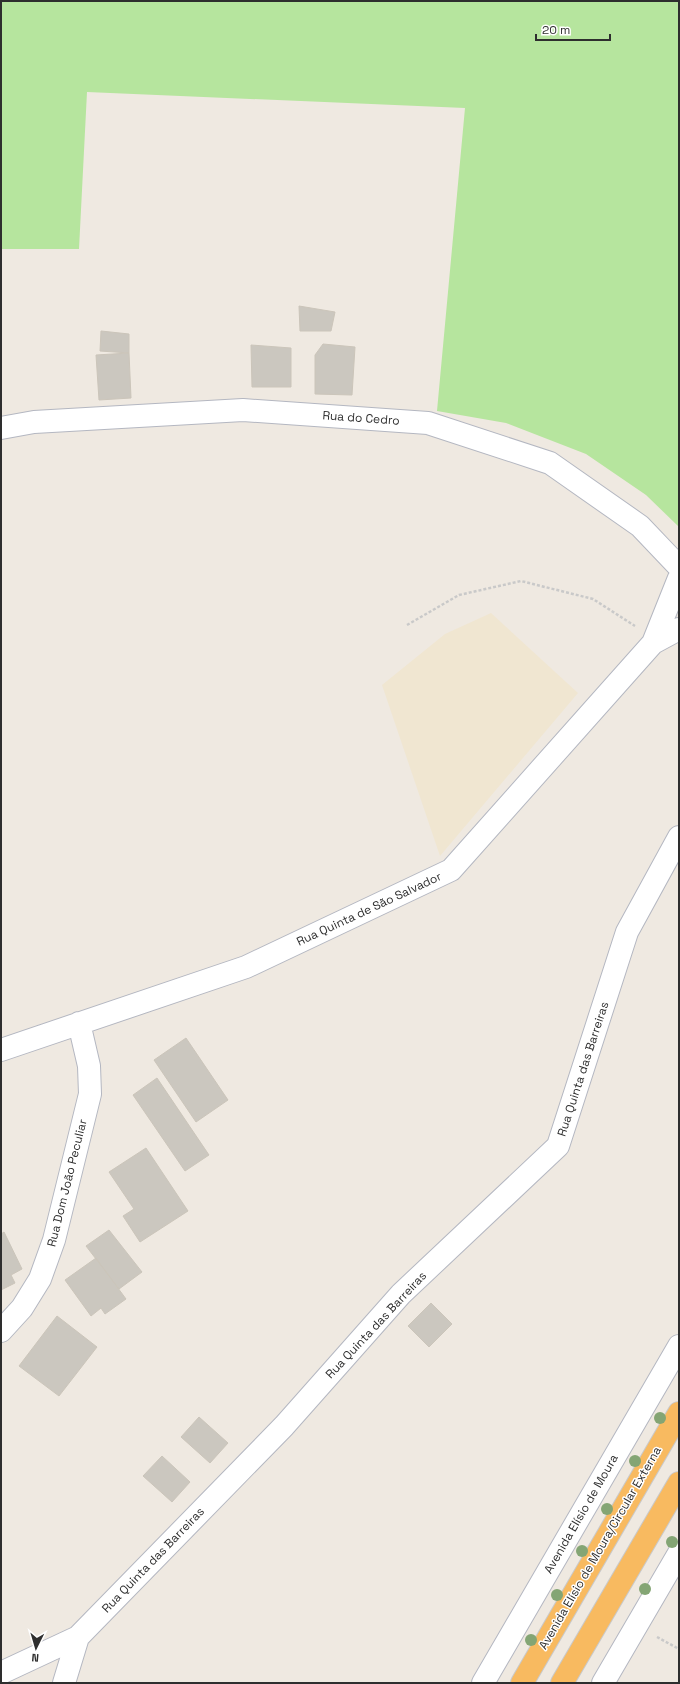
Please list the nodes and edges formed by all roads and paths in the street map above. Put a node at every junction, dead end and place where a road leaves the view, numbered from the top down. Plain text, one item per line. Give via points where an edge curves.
1 (1, 428) edge
2 (679, 567) edge
3 (679, 578) edge
4 (407, 625) dead end
5 (679, 629) edge
6 (653, 643) junction
7 (679, 837) edge
8 (79, 1023) junction
9 (1, 1050) edge
10 (1, 1331) edge
11 (679, 1346) edge
12 (679, 1413) edge
13 (679, 1482) edge
14 (679, 1553) edge
15 (78, 1637) junction
16 (1, 1673) edge
17 (64, 1683) edge
18 (483, 1683) edge
19 (522, 1683) edge
20 (562, 1683) edge
21 (603, 1683) edge

1 - 2 street, Rua do Cedro via 34,422 243,410 428,423 550,463 640,526
3 - 6 street
4 - 6 path via 459,595 521,581 592,599 633,625
5 - 6 street
6 - 8 street, Rua Quinta de São Salvador via 451,870 246,967
7 - 15 street, Rua Quinta das Barreiras via 628,932 558,1146 401,1294 284,1426
8 - 9 street, Rua Quinta de São Salvador
8 - 10 street, Rua Dom João Peculiar via 89,1066 90,1094 54,1240 40,1279 22,1308
11 - 18 street, Avenida Elísio de Moura
12 - 19 highway, Avenida Elísio de Moura/Circular Externa
13 - 20 highway
14 - 21 street
15 - 16 street, Rua Quinta das Barreiras
15 - 17 street

